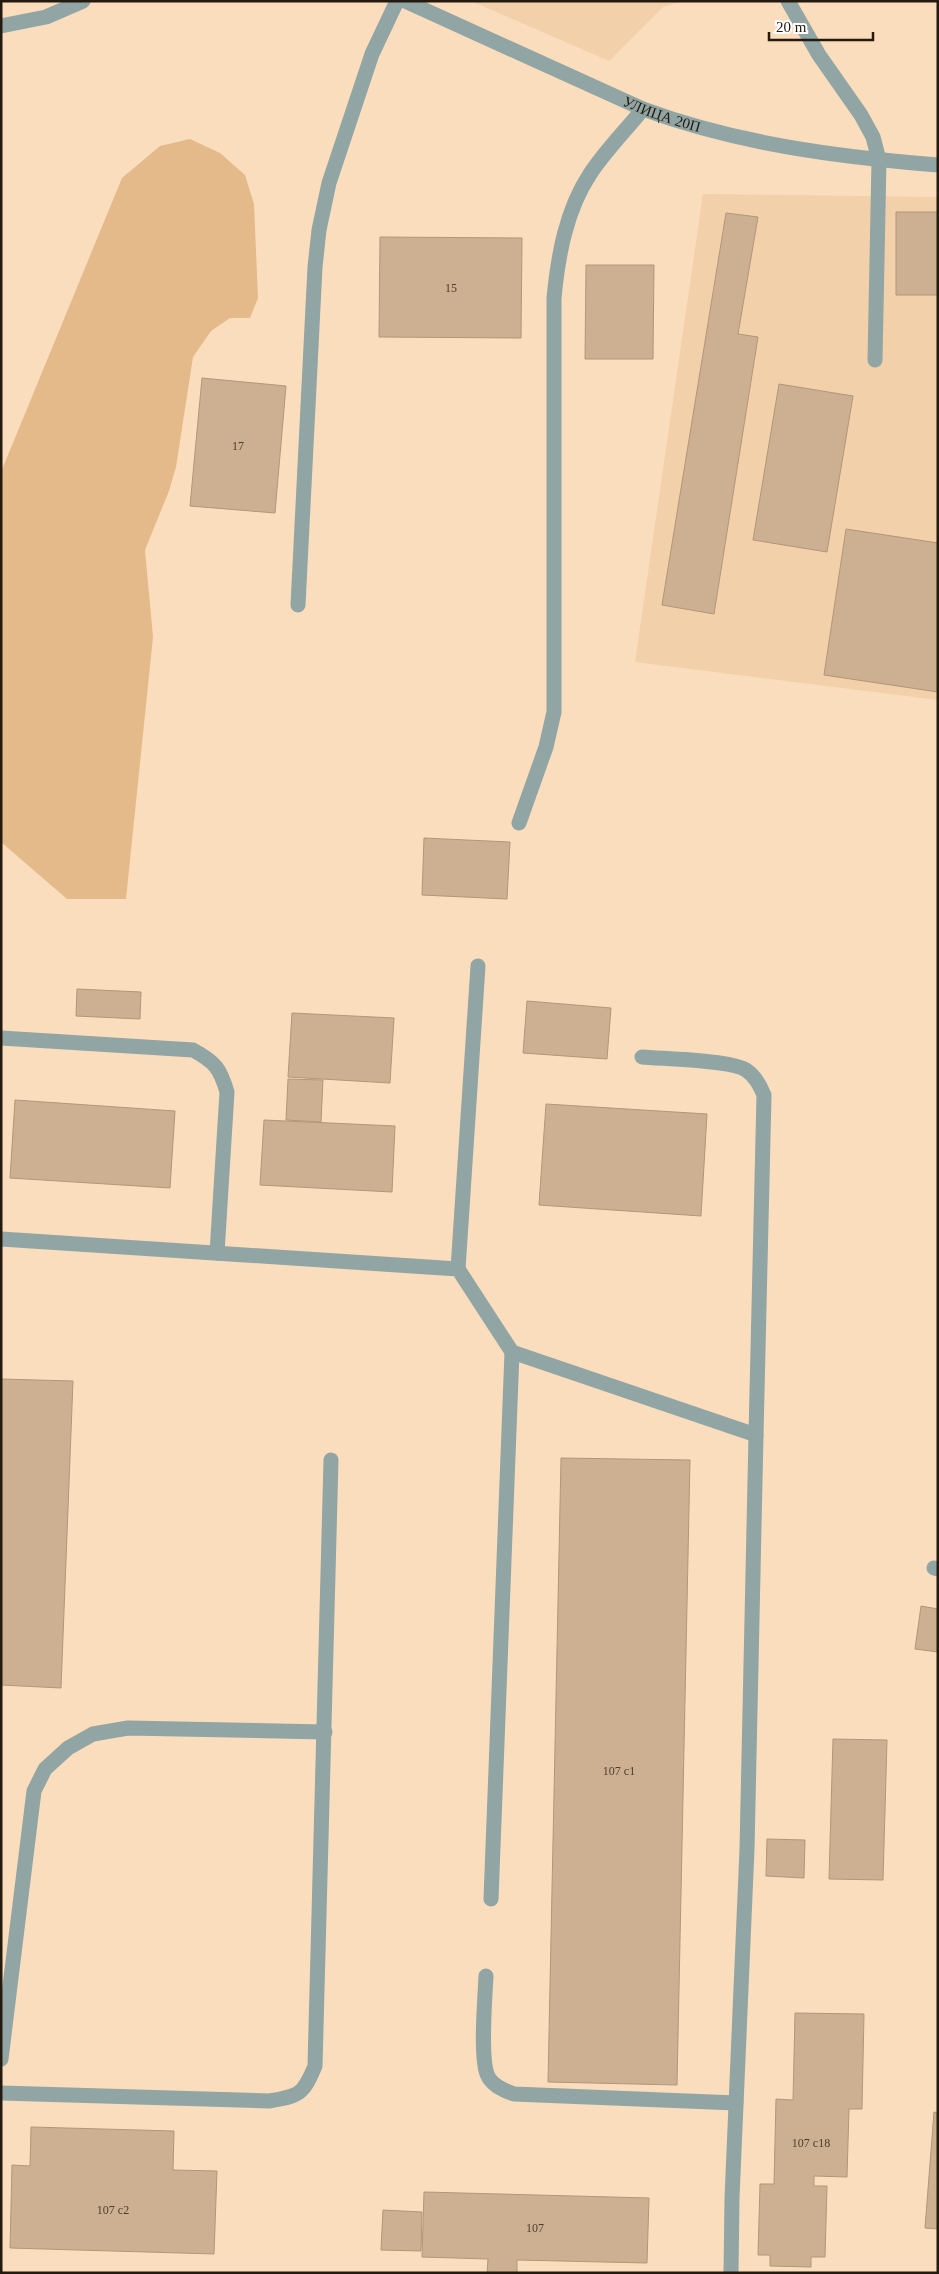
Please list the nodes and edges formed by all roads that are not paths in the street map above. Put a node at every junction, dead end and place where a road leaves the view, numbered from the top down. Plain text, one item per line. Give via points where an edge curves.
1 (83, 1) edge
2 (397, 1) edge
3 (405, 1) edge
4 (788, 1) edge
5 (1, 26) edge
6 (643, 109) junction
7 (879, 160) junction
8 (938, 165) edge
9 (875, 360) dead end
10 (298, 605) dead end
11 (519, 823) dead end
12 (478, 966) dead end
13 (1, 1038) edge
14 (642, 1057) dead end
15 (1, 1238) edge
16 (217, 1253) junction
17 (458, 1270) junction
18 (512, 1352) junction
19 (756, 1435) junction
20 (331, 1460) dead end
21 (325, 1732) junction
22 (491, 1900) dead end
23 (486, 1976) dead end
24 (1, 2059) edge
25 (1, 2093) edge
26 (736, 2102) junction
27 (731, 2273) edge

1 - 5 street via 46,16
2 - 10 street via 372,54 329,183 319,230
3 - 6 street, УЛИЦА 20П
4 - 7 street via 819,55 861,115 873,136
6 - 7 street, УЛИЦА 20П via 734,137
6 - 11 street via 590,175 573,210 560,254 554,298 554,712 546,747
7 - 8 street, УЛИЦА 20П
7 - 9 street
12 - 17 street
13 - 16 street via 193,1050 211,1060 221,1073 227,1092
14 - 19 street via 731,1065 746,1070 758,1082 764,1095
15 - 16 street
16 - 17 street
17 - 18 street
18 - 19 street
18 - 22 street
19 - 26 street via 747,1849
20 - 21 street
21 - 24 street via 128,1728 92,1734 68,1748 45,1769 34,1791
21 - 25 street via 315,2066 306,2087 290,2097 269,2101
23 - 26 street via 484,2060 487,2075 498,2088 514,2094
26 - 27 street

